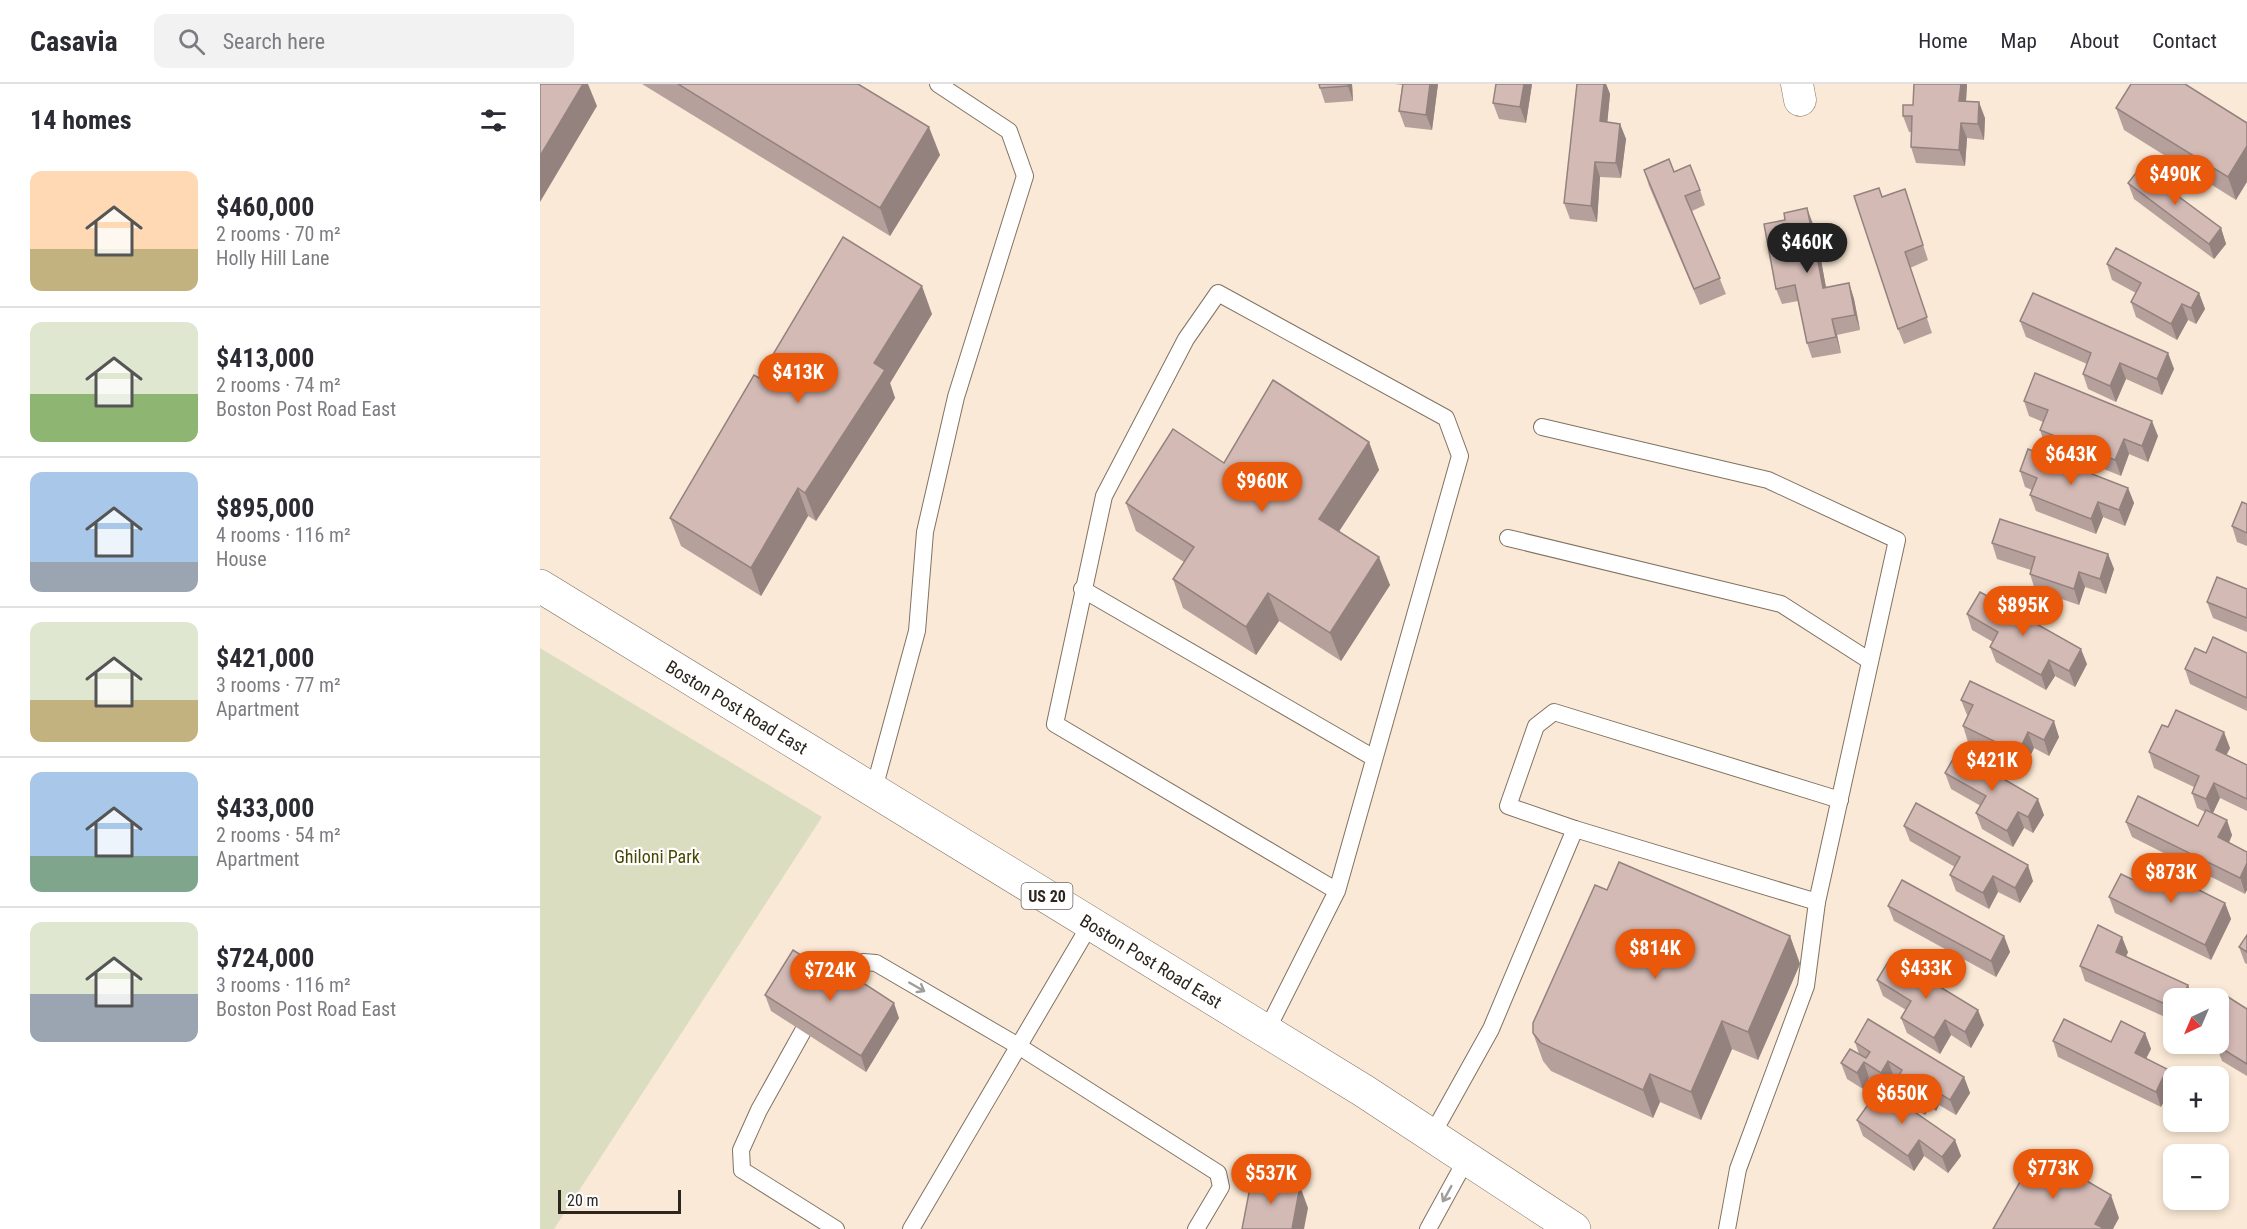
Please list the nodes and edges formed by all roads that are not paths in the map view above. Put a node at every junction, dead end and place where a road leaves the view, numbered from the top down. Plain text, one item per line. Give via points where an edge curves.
1 (938, 84) edge
2 (1542, 427) dead end
3 (1508, 538) dead end
4 (540, 586) edge
5 (1082, 589) junction
6 (1870, 661) junction
7 (1374, 758) junction
8 (874, 789) junction
9 (1840, 800) junction
10 (1575, 829) junction
11 (1337, 891) junction
12 (1817, 902) junction
13 (1090, 923) junction
14 (832, 987) edge
15 (1267, 1030) junction
16 (803, 1031) edge
17 (1020, 1047) junction
18 (1432, 1134) junction
19 (1467, 1158) junction
20 (1555, 1224) edge
21 (836, 1229) edge
22 (911, 1229) edge
23 (1196, 1229) edge
24 (1428, 1229) edge
25 (1727, 1229) edge

1 - 8 lane via 1009,131 1025,176 956,397 925,532 917,631
2 - 6 lane via 1768,480 1897,540
3 - 6 lane via 1781,604
4 - 8 main road, Boston Post Road East / US 20
5 - 7 lane
5 - 7 lane via 1104,496 1186,339 1218,293 1446,418 1460,456
5 - 11 lane via 1055,724
6 - 9 lane
7 - 11 lane
8 - 13 main road, Boston Post Road East / US 20
9 - 10 lane via 1554,712 1536,726 1508,806
9 - 12 lane
10 - 12 lane
10 - 18 lane via 1491,1029
11 - 15 lane
12 - 25 lane via 1806,986 1738,1169
13 - 15 main road, Boston Post Road East / US 20
13 - 17 lane
14 -> 17 lane via 863,962 876,963
15 - 18 main road, Boston Post Road East / US 20
16 - 21 lane via 741,1150 742,1170
17 - 22 lane
17 - 23 lane via 1218,1173 1221,1187
18 - 19 main road, Boston Post Road East / US 20
19 - 20 main road, Boston Post Road East / US 20
19 -> 24 lane

